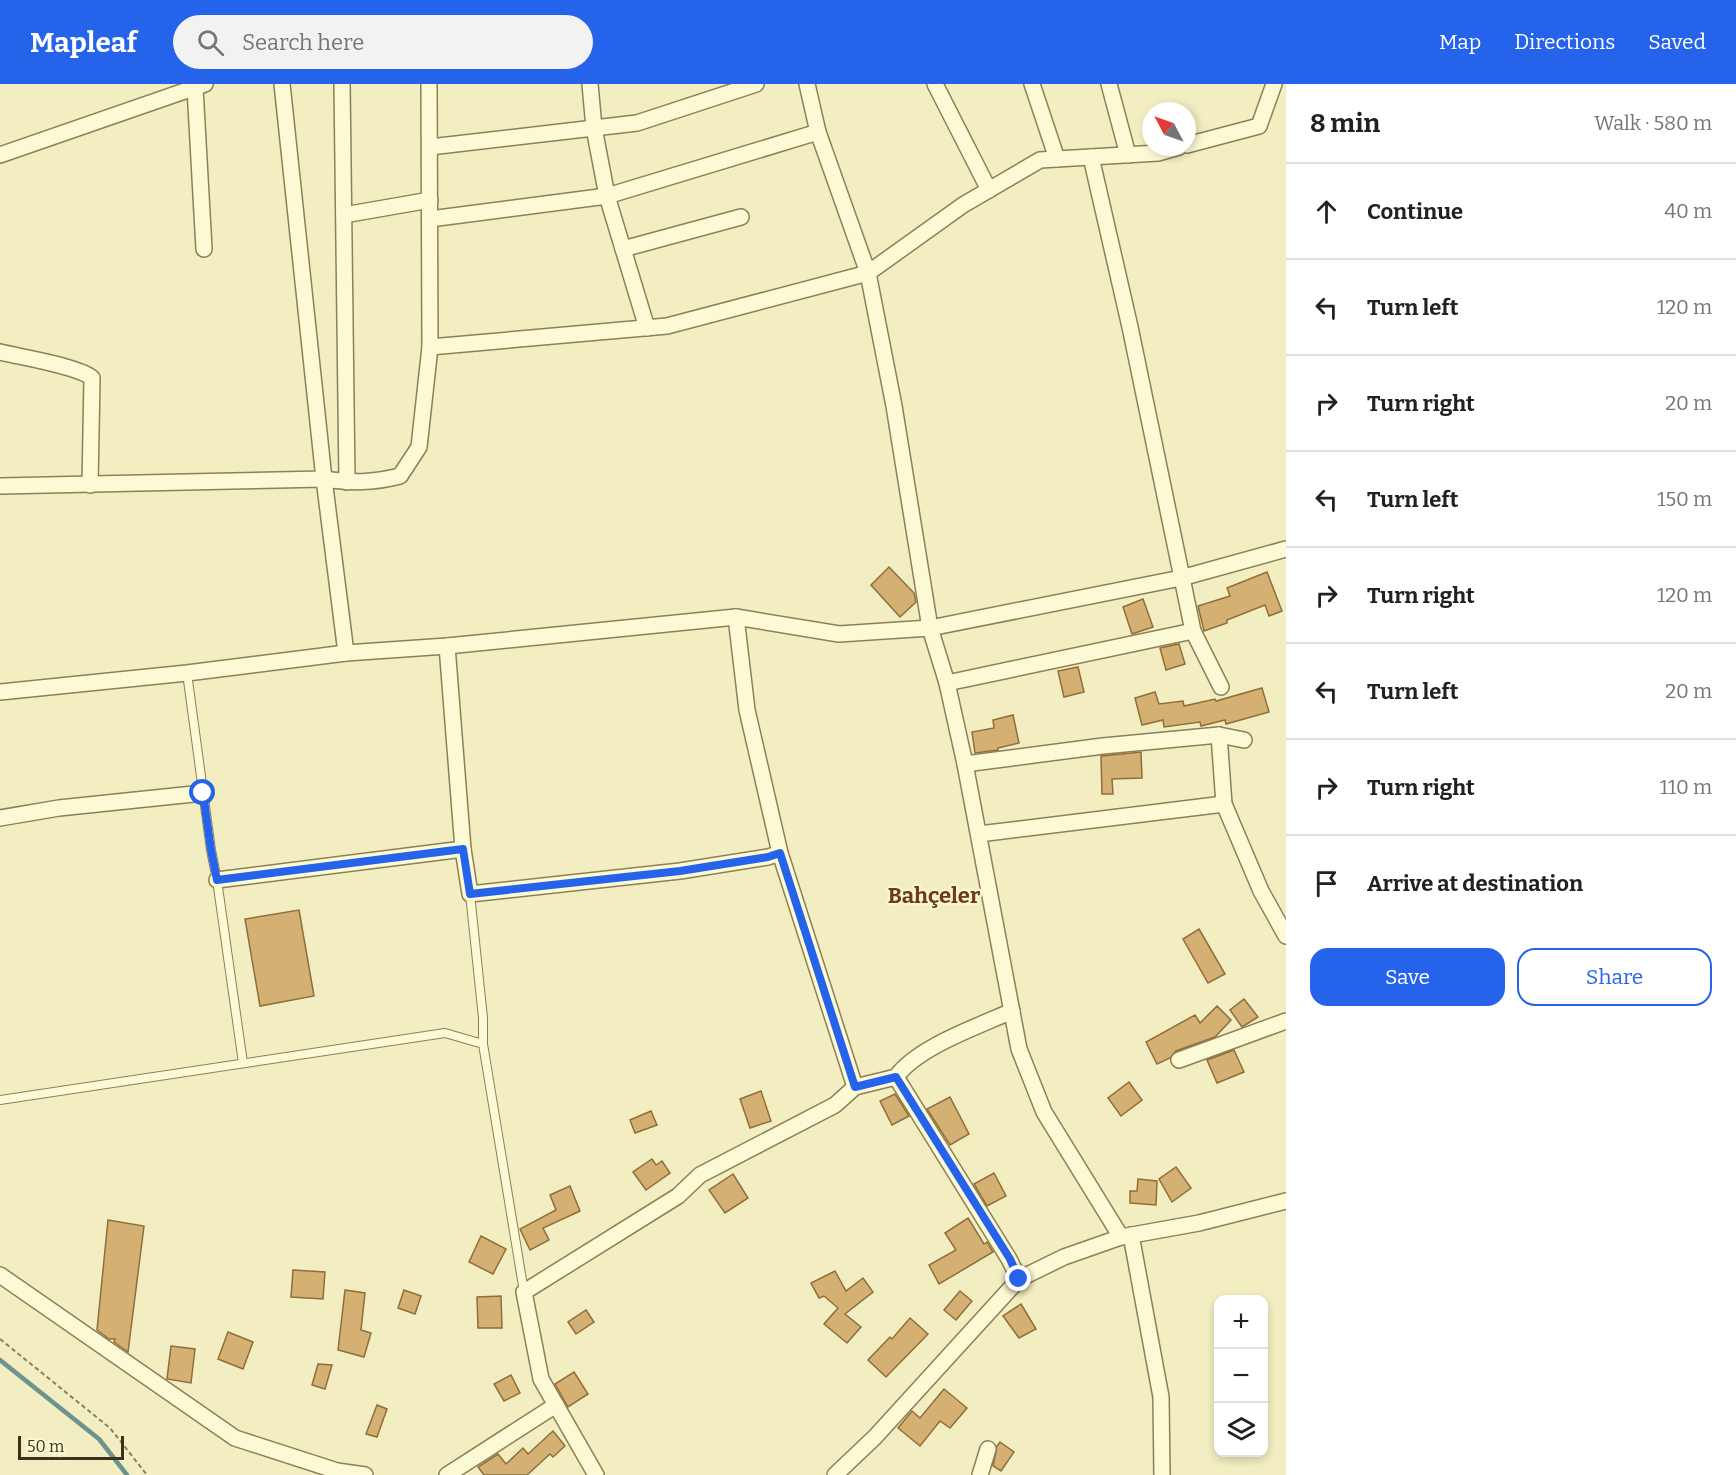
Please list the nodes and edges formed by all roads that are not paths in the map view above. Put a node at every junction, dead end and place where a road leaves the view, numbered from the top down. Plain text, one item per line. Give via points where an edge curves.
1 (282, 84) edge
2 (342, 84) edge
3 (429, 84) edge
4 (590, 84) edge
5 (807, 84) edge
6 (935, 84) edge
7 (1032, 84) edge
8 (1109, 84) edge
9 (1274, 84) edge
10 (749, 85) edge
11 (200, 86) edge
12 (594, 128) junction
13 (818, 132) junction
14 (1196, 143) edge
15 (430, 147) junction
16 (1142, 154) edge
17 (0, 155) edge
18 (1128, 155) junction
19 (1091, 157) junction
20 (1057, 159) junction
21 (989, 190) junction
22 (607, 196) junction
23 (430, 200) junction
24 (344, 215) junction
25 (741, 217) dead end
26 (430, 219) junction
27 (204, 249) dead end
28 (623, 249) junction
29 (868, 273) junction
30 (647, 328) junction
31 (430, 347) junction
32 (0, 352) edge
33 (324, 479) junction
34 (348, 482) junction
35 (90, 485) junction
36 (0, 486) edge
37 (1286, 549) edge
38 (1182, 578) junction
39 (736, 617) junction
40 (930, 628) junction
41 (1193, 632) junction
42 (447, 646) junction
43 (346, 653) junction
44 (187, 673) junction
45 (947, 683) junction
46 (1221, 687) dead end
47 (0, 692) edge
48 (1219, 735) junction
49 (1244, 740) dead end
50 (965, 764) junction
51 (203, 793) junction
52 (1224, 804) junction
53 (0, 818) edge
54 (979, 834) junction
55 (463, 849) junction
56 (780, 853) junction
57 (217, 880) junction
58 (470, 894) junction
59 (1286, 936) edge
60 (1012, 1011) junction
61 (1286, 1021) edge
62 (483, 1044) junction
63 (1179, 1060) dead end
64 (243, 1063) junction
65 (896, 1077) junction
66 (855, 1087) junction
67 (0, 1100) edge
68 (1286, 1201) edge
69 (1126, 1236) junction
70 (0, 1275) edge
71 (1019, 1279) junction
72 (524, 1292) junction
73 (556, 1405) junction
74 (988, 1449) dead end
75 (365, 1475) edge
76 (447, 1475) edge
77 (596, 1475) edge
78 (835, 1475) edge
79 (980, 1475) edge
80 (1162, 1475) edge

1 - 33 street
2 - 24 street
3 - 15 street
4 - 12 street
5 - 13 street
6 - 21 street
7 - 20 street
8 - 18 street
9 - 14 street via 1258,126
10 - 12 street via 637,123
11 - 17 street
11 - 27 street
12 - 15 street
12 - 22 street
13 - 22 street
13 - 29 street
15 - 23 street
16 - 18 street
18 - 19 street
19 - 20 street
19 - 38 street
20 - 21 street via 1040,160
21 - 29 street
22 - 26 street
22 - 28 street
23 - 24 street
23 - 26 street
24 - 34 street
25 - 28 street
26 - 31 street
28 - 30 street
29 - 30 street
29 - 40 street
30 - 31 street
31 - 34 street via 419,447 400,476 376,482
32 - 35 street via 92,378
33 - 34 street
33 - 35 street
33 - 43 street
35 - 36 street
37 - 38 street
38 - 40 street
38 - 41 street
39 - 40 street via 839,634
39 - 42 street
39 - 56 street via 747,710
40 - 45 street
41 - 45 street
41 - 46 street
42 - 43 street
42 - 55 street
43 - 44 street
44 - 47 street
44 - 51 lane
45 - 50 street
48 - 49 street
48 - 50 street
48 - 52 street
50 - 54 street
51 - 53 street
51 - 57 lane
52 - 54 street
52 - 59 street via 1261,891
54 - 60 street
55 - 57 street
55 - 58 street
56 - 58 street via 680,871
56 - 66 street
57 - 64 lane
58 - 62 lane
60 - 65 street via 929,1050
60 - 69 street via 1019,1048 1044,1112
61 - 63 street
62 - 64 lane via 445,1033
62 - 72 lane
64 - 67 lane
65 - 66 street
65 - 71 street
66 - 72 street via 835,1105 700,1175 678,1196
68 - 69 street
69 - 71 street via 1064,1257
69 - 80 street via 1161,1397
70 - 75 street via 235,1438 337,1471
71 - 78 street via 875,1437
72 - 73 street via 541,1379
73 - 76 street
73 - 77 street
74 - 79 street

